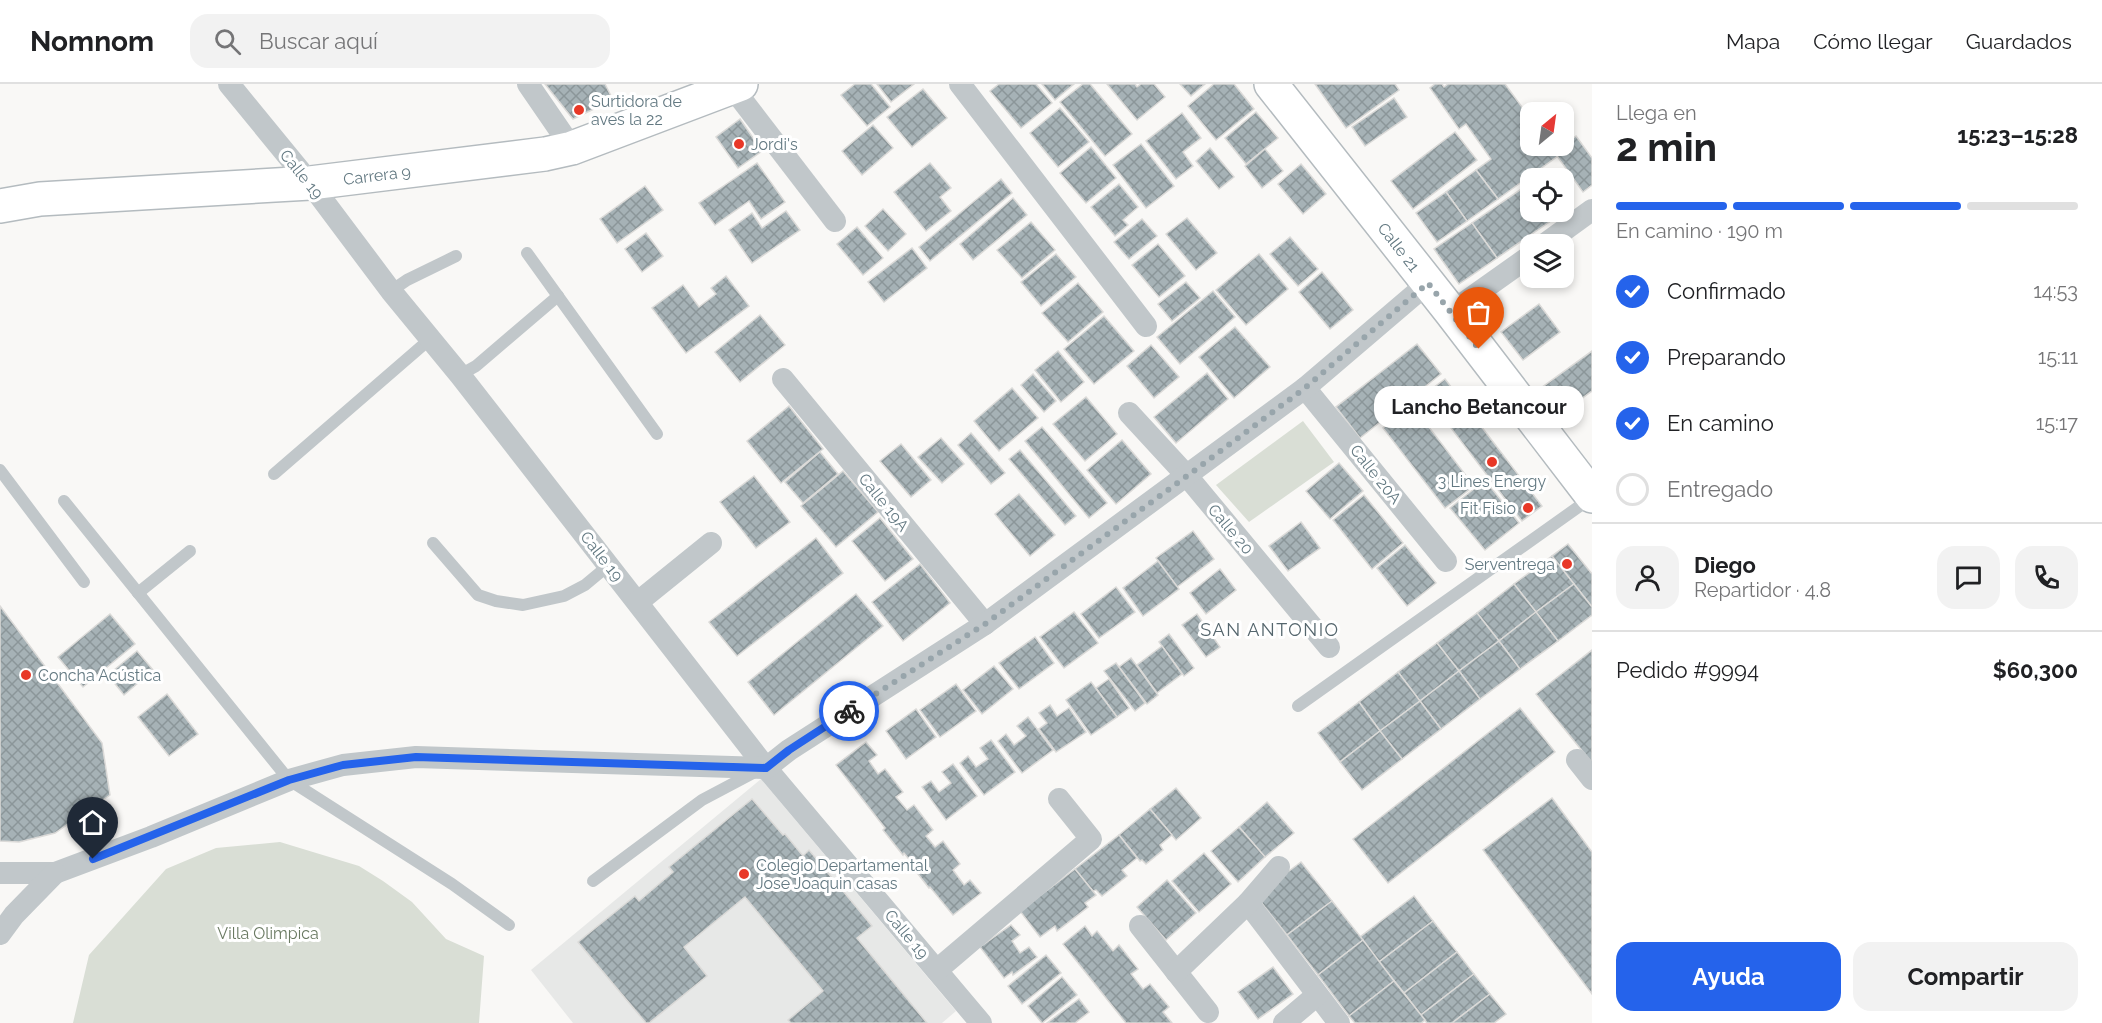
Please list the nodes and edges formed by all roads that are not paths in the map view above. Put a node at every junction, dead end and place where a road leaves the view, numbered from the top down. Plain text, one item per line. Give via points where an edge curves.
1 (229, 84) edge
2 (528, 84) edge
3 (960, 84) edge
4 (1271, 84) edge
5 (719, 88) edge
6 (572, 148) junction
7 (310, 183) junction
8 (0, 206) edge
9 (1592, 210) edge
10 (835, 221) dead end
11 (1559, 234) edge
12 (527, 253) dead end
13 (456, 256) dead end
14 (1520, 263) edge
15 (1428, 283) junction
16 (391, 291) junction
17 (558, 296) junction
18 (1451, 312) junction
19 (1146, 326) dead end
20 (430, 339) junction
21 (460, 375) junction
22 (783, 379) dead end
23 (1305, 388) junction
24 (1129, 413) dead end
25 (657, 434) dead end
26 (0, 470) edge
27 (273, 474) dead end
28 (1187, 476) junction
29 (1592, 496) edge
30 (64, 501) dead end
31 (433, 543) dead end
32 (711, 543) dead end
33 (190, 551) dead end
34 (1446, 561) dead end
35 (609, 565) junction
36 (84, 582) dead end
37 (138, 593) junction
38 (638, 602) junction
39 (985, 624) junction
40 (1329, 647) dead end
41 (1298, 706) dead end
42 (1577, 760) dead end
43 (766, 768) junction
44 (1592, 779) edge
45 (289, 780) junction
46 (1059, 799) dead end
47 (1279, 867) dead end
48 (0, 873) edge
49 (55, 873) junction
50 (593, 881) dead end
51 (1248, 903) junction
52 (509, 925) dead end
53 (1140, 926) dead end
54 (0, 934) edge
55 (937, 970) junction
56 (1176, 972) junction
57 (1317, 995) junction
58 (1208, 1012) dead end
59 (981, 1023) edge
60 (1284, 1023) edge
61 (1339, 1023) edge

1 - 7 street, Calle 19
2 - 6 street
3 - 19 street
4 - 15 main road, Calle 21
5 - 6 main road, Carrera 9
5 - 10 street
6 - 7 main road, Carrera 9
7 - 8 main road, Carrera 9 via 40,199
7 - 16 street, Calle 19
9 - 11 street
12 - 17 lane
13 - 16 lane
14 - 18 street
15 - 18 main road, Calle 21
15 - 23 street
16 - 20 street, Calle 19
17 - 21 lane via 476,366
17 - 25 lane
18 - 29 main road, Calle 21
20 - 21 street, Calle 19
20 - 27 lane
21 - 35 street, Calle 19
22 - 39 street, Calle 19A
23 - 28 street
23 - 34 street, Calle 20A
24 - 28 street, Calle 20
26 - 36 lane
28 - 39 street
28 - 40 street, Calle 20
29 - 41 lane
30 - 37 lane
31 - 35 lane via 478,595 523,605 564,596
32 - 38 street
33 - 37 lane
35 - 38 street, Calle 19
37 - 45 lane
38 - 43 street, Calle 19
39 - 43 street
42 - 44 street
43 - 45 street via 416,757 343,765
43 - 50 lane via 702,800
43 - 55 street, Calle 19
45 - 49 street
45 - 52 lane
46 - 55 street via 1091,839
47 - 51 street
48 - 49 street
49 - 54 street
51 - 56 street
51 - 57 street
53 - 56 street
55 - 59 street, Calle 19
56 - 58 street
57 - 60 street
57 - 61 street

